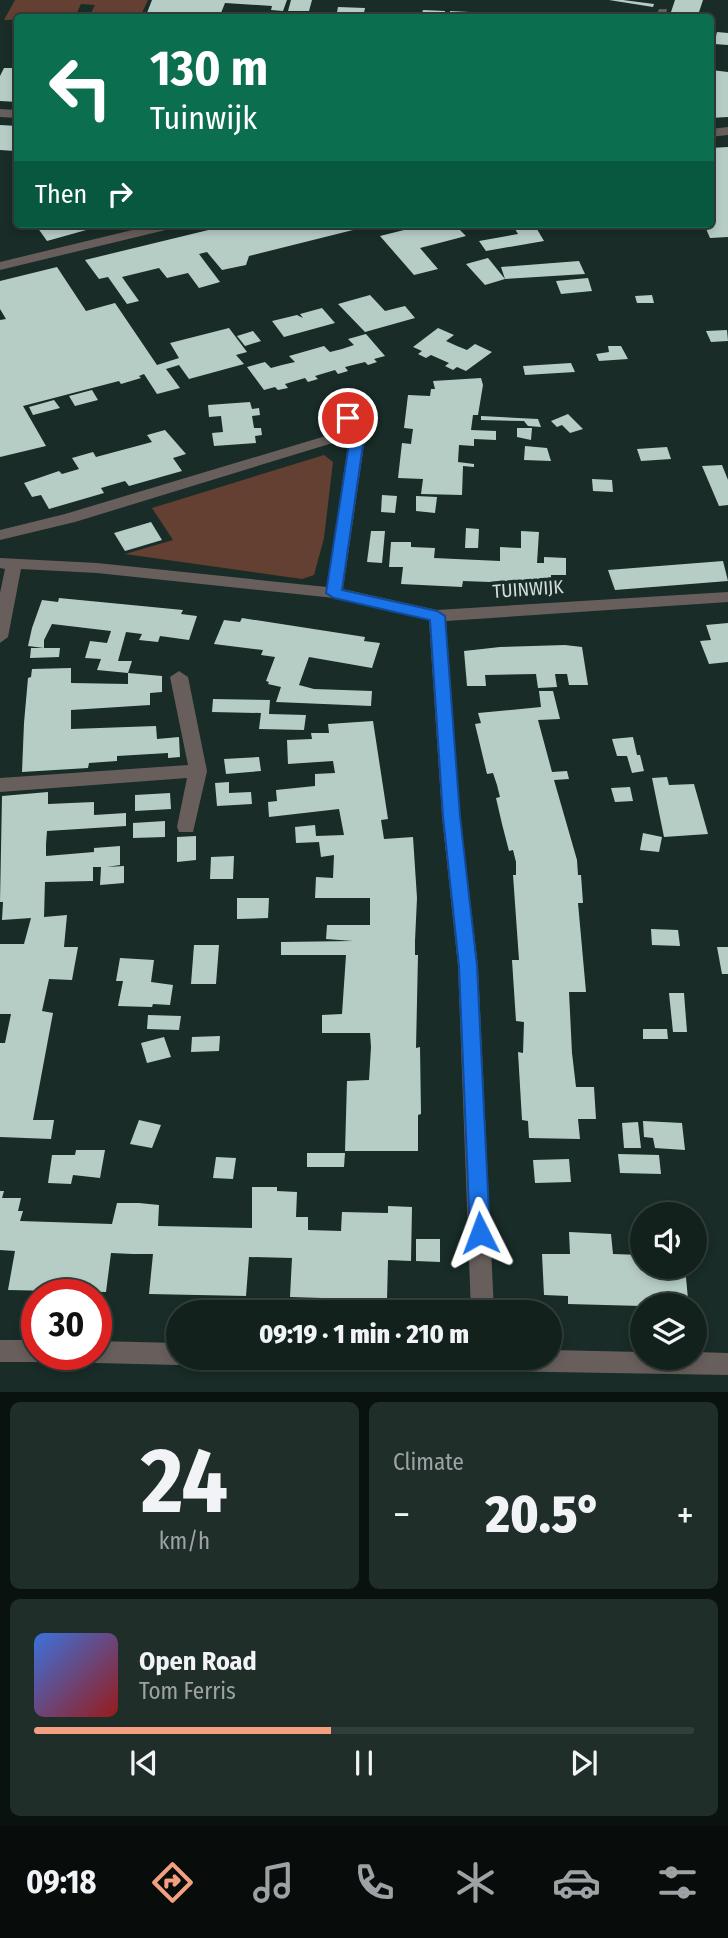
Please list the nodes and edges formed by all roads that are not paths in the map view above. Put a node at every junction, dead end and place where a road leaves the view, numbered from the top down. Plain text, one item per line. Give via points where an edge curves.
1 (156, 228) edge
2 (0, 265) edge
3 (339, 406) dead end
4 (358, 431) junction
5 (0, 535) edge
6 (7, 563) edge
7 (334, 593) junction
8 (728, 597) edge
9 (437, 616) junction
10 (0, 637) edge
11 (179, 677) dead end
12 (198, 771) junction
13 (0, 785) edge
14 (186, 827) dead end
15 (482, 1300) edge
16 (0, 1351) edge
17 (21, 1351) edge
18 (112, 1352) edge
19 (166, 1354) edge
20 (562, 1361) edge
21 (728, 1364) edge

1 - 2 street
3 - 4 street
4 - 5 street
4 - 7 street
6 - 7 street, TUINWIJK
6 - 10 street
7 - 9 street, TUINWIJK
8 - 9 street, TUINWIJK
9 - 15 street via 451,816 468,966
11 - 12 street
12 - 13 street
12 - 14 street
16 - 17 street
18 - 19 street
20 - 21 street

